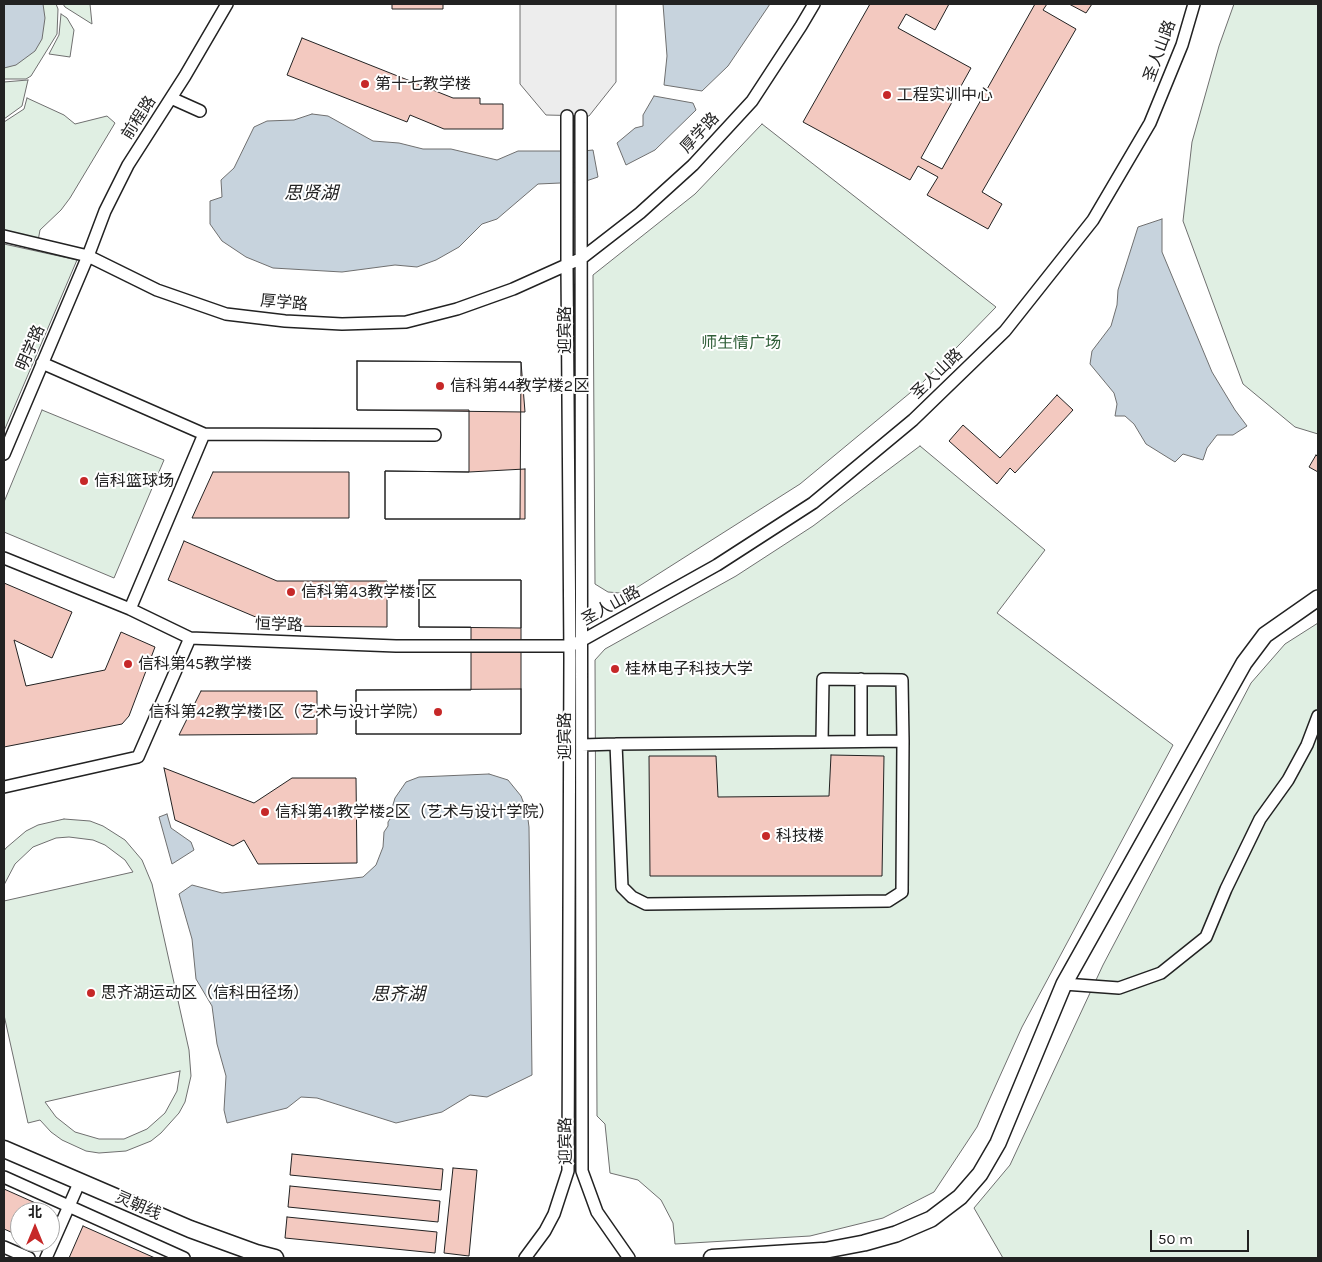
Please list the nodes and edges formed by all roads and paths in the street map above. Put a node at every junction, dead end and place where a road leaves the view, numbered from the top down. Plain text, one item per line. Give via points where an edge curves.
1 (228, 4) edge
2 (814, 4) edge
3 (1194, 4) edge
4 (171, 98) junction
5 (200, 111) dead end
6 (567, 116) dead end
7 (582, 116) dead end
8 (4, 236) edge
9 (88, 256) junction
10 (582, 258) junction
11 (567, 266) junction
12 (42, 363) junction
13 (204, 434) junction
14 (435, 435) dead end
15 (4, 454) edge
16 (4, 558) edge
17 (1318, 598) edge
18 (130, 609) junction
19 (190, 638) junction
20 (581, 641) junction
21 (570, 646) junction
22 (860, 679) junction
23 (1318, 716) edge
24 (861, 741) junction
25 (902, 741) junction
26 (822, 742) junction
27 (616, 744) junction
28 (582, 745) junction
29 (4, 787) edge
30 (1064, 984) junction
31 (4, 1149) edge
32 (4, 1177) edge
33 (80, 1182) junction
34 (69, 1207) junction
35 (4, 1247) edge
36 (822, 1251) joint
37 (29, 1258) edge
38 (46, 1258) edge
39 (184, 1258) edge
40 (275, 1258) edge
41 (525, 1258) edge
42 (629, 1258) edge
43 (712, 1258) edge

1 - 4 street, 前程路
2 - 10 street, 厚学路 via 752,101 693,165 640,213
3 - 20 street, 圣人山路 via 1182,46 1150,123 1093,220 1005,331 913,420 813,502 717,565
4 - 5 street
4 - 9 street, 前程路 via 128,165 105,211
6 - 11 street, 迎宾路
7 - 10 street, 迎宾路
8 - 9 street, 厚学路
9 - 11 street, 厚学路 via 157,290 226,314 342,324 406,322 457,309
9 - 12 street, 明学路
10 - 11 street
10 - 20 street, 迎宾路
11 - 21 street, 迎宾路
12 - 13 street
12 - 15 street, 明学路
13 - 14 street
13 - 18 street
16 - 18 street, 恒学路
17 - 30 street via 1265,635 1244,663
18 - 19 street, 恒学路
19 - 21 street, 恒学路 via 396,646
19 - 29 street via 138,757
20 - 21 street, 圣人山路
20 - 28 street, 迎宾路
21 - 41 street, 迎宾路 via 568,1171 554,1214
22 - 24 street
22 - 25 street via 902,680
22 - 26 street via 823,679
23 - 30 street via 1288,780 1260,819 1206,937 1161,973 1118,988
24 - 25 street
24 - 26 street
25 - 27 street via 902,892 888,901 646,904 622,887
26 - 27 street
27 - 28 street
28 - 42 street, 迎宾路 via 582,1171 597,1212
30 - 36 street via 998,1143 971,1186 931,1219 915,1226 864,1243
31 - 33 main road, 灵朝线
32 - 34 street
33 - 34 street
33 - 40 main road, 灵朝线 via 190,1229
34 - 38 street
34 - 39 street
35 - 37 street
36 - 43 main road

